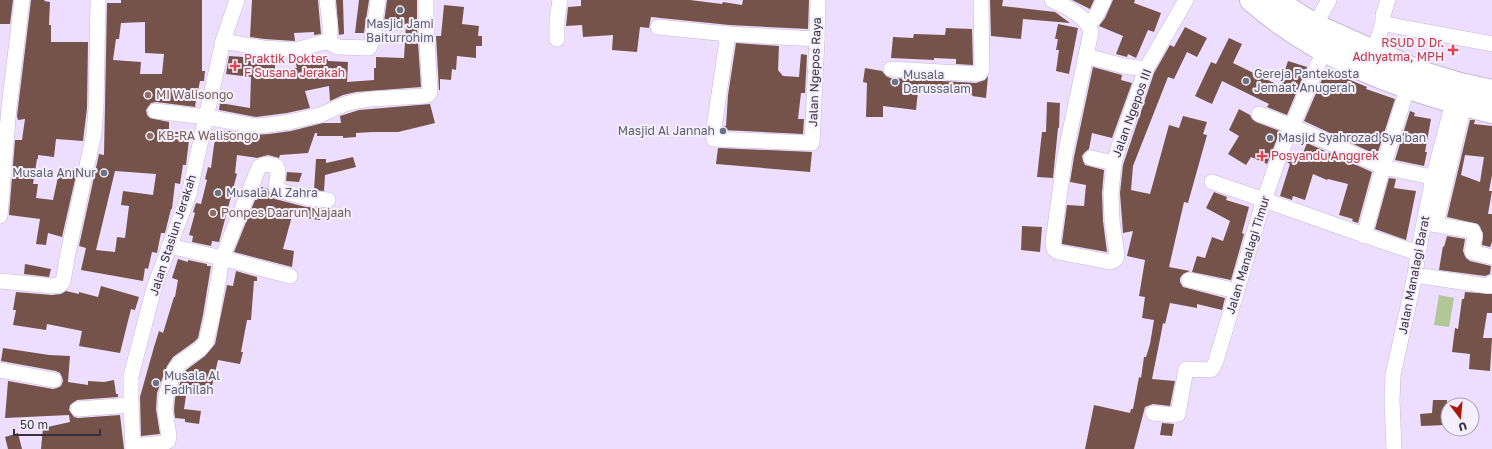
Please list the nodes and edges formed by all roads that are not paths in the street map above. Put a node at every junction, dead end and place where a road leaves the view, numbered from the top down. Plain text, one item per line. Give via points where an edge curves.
1 (22, 0) edge
2 (98, 0) edge
3 (237, 0) edge
4 (327, 0) edge
5 (378, 0) edge
6 (426, 0) edge
7 (560, 0) edge
8 (818, 0) edge
9 (981, 0) edge
10 (1052, 0) edge
11 (1104, 0) edge
12 (1186, 0) edge
13 (1252, 0) edge
14 (1275, 0) edge
15 (1329, 0) edge
16 (1388, 0) edge
17 (1383, 22) junction
18 (1089, 25) junction
19 (1315, 25) junction
20 (658, 27) dead end
21 (728, 34) junction
22 (557, 39) dead end
23 (817, 39) junction
24 (224, 41) junction
25 (330, 43) junction
26 (1492, 44) edge
27 (1374, 51) junction
28 (1325, 52) junction
29 (1086, 56) junction
30 (891, 69) dead end
31 (1146, 69) junction
32 (1407, 89) junction
33 (1492, 90) edge
34 (1458, 104) junction
35 (155, 111) dead end
36 (1492, 112) edge
37 (1259, 114) dead end
38 (206, 116) junction
39 (1292, 126) junction
40 (1091, 158) dead end
41 (1114, 163) junction
42 (1383, 167) junction
43 (1439, 179) junction
44 (1212, 182) dead end
45 (328, 200) dead end
46 (1264, 200) junction
47 (0, 216) edge
48 (1430, 223) junction
49 (1364, 236) junction
50 (169, 246) junction
51 (1418, 253) junction
52 (1492, 257) edge
53 (222, 258) junction
54 (1415, 275) junction
55 (290, 276) dead end
56 (1189, 280) dead end
57 (0, 281) edge
58 (1492, 282) edge
59 (1237, 291) junction
60 (0, 370) edge
61 (54, 380) dead end
62 (130, 405) junction
63 (78, 409) dead end
64 (1153, 413) dead end
65 (133, 447) edge
66 (1394, 449) edge

1 - 47 street via 9,107
2 - 57 street via 94,133 63,282 54,286
3 - 24 street, Jalan Stasiun Jerakah
4 - 25 street
5 - 25 street via 370,46 365,49 338,47
6 - 38 street via 430,92 428,95 371,99 345,104 320,115 268,126
7 - 22 street
8 - 23 street, Jalan Ngepos Raya
9 - 30 street via 980,73
10 - 18 street via 1085,19
11 - 18 street
12 - 31 street, Jalan Ngepos III
13 - 28 highway via 1268,15
14 - 19 highway
15 - 19 street
16 - 17 street
17 - 26 street
17 - 27 street
18 - 29 street via 1091,32
19 - 27 highway
20 - 21 street
21 - 23 street
21 - 23 street, Jalan Ngepos Raya via 714,138 812,143
24 - 25 street via 263,48 296,50 320,43
24 - 38 street, Jalan Stasiun Jerakah
27 - 33 highway via 1420,72
28 - 32 highway
28 - 39 street, Jalan Manalagi Timur
29 - 31 street
29 - 41 street, Jalan Ngepos III via 1065,155 1053,242 1054,249 1058,252 1110,262 1116,259 1111,206
31 - 41 street, Jalan Ngepos III
32 - 34 highway
32 - 42 street
34 - 36 highway
34 - 43 street, Jalan Manalagi Barat
35 - 38 street
37 - 39 street
38 - 50 street, Jalan Stasiun Jerakah via 189,194
39 - 42 street
39 - 46 street, Jalan Manalagi Timur
40 - 41 street
42 - 43 street
42 - 49 street
43 - 48 street, Jalan Manalagi Barat
44 - 46 street
45 - 53 street via 277,190 277,167 264,164 259,167
46 - 49 street
46 - 59 street, Jalan Manalagi Timur
48 - 51 street, Jalan Manalagi Barat
48 - 52 street via 1472,231 1475,236 1472,252
49 - 51 street
50 - 53 street
50 - 62 street, Jalan Stasiun Jerakah via 154,288 131,376
51 - 54 street, Jalan Manalagi Barat
53 - 55 street
53 - 65 street via 206,342 175,368 166,396 168,442
54 - 58 street via 1488,286
54 - 66 street, Jalan Manalagi Barat via 1393,376
56 - 59 street
59 - 64 street, Jalan Manalagi Timur via 1212,369 1186,369 1178,414
60 - 61 street
62 - 63 street
62 - 65 street, Jalan Stasiun Jerakah

